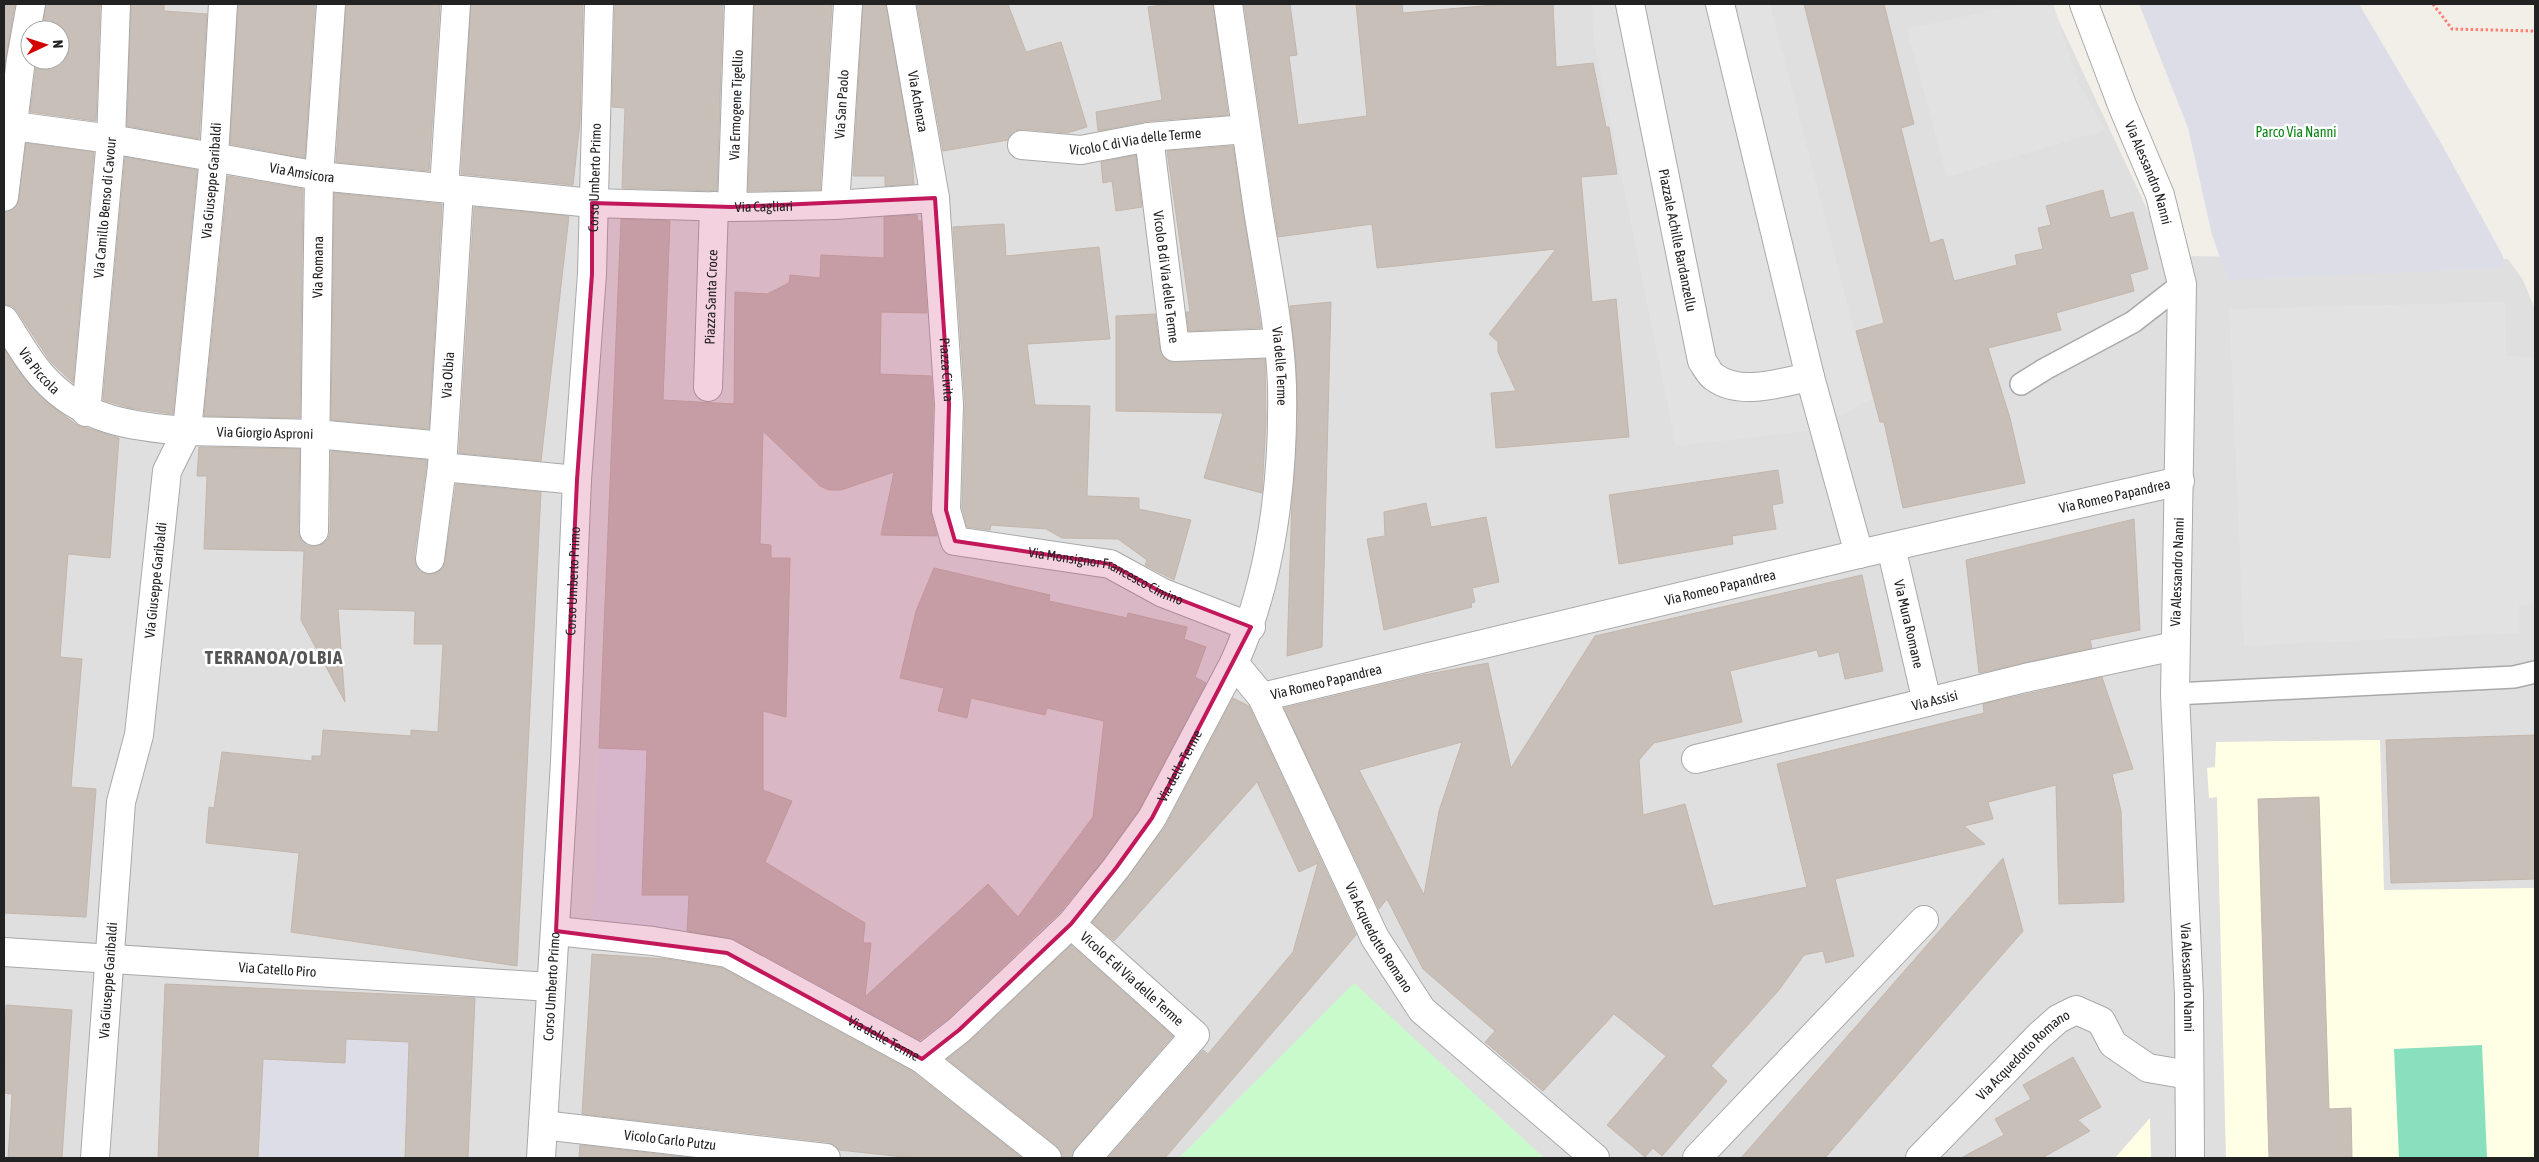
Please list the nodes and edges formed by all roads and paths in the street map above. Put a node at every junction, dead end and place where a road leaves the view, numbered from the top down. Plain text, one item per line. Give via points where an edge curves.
1 (31, 4) edge
2 (116, 4) edge
3 (222, 4) edge
4 (331, 4) edge
5 (456, 4) edge
6 (599, 4) edge
7 (739, 4) edge
8 (848, 4) edge
9 (901, 4) edge
10 (1228, 4) edge
11 (1630, 4) edge
12 (1720, 4) edge
13 (2084, 4) edge
14 (2433, 4) edge
15 (2535, 31) edge
16 (14, 126) junction
17 (1246, 129) junction
18 (1149, 136) junction
19 (111, 139) junction
20 (1022, 145) dead end
21 (214, 157) junction
22 (319, 176) junction
23 (451, 189) junction
24 (4, 197) edge
25 (935, 198) junction
26 (592, 203) junction
27 (835, 205) junction
28 (723, 207) junction
29 (2182, 284) junction
30 (4, 320) edge
31 (1278, 343) junction
32 (1810, 377) junction
33 (2021, 384) dead end
34 (708, 386) dead end
35 (86, 412) junction
36 (187, 431) junction
37 (316, 434) junction
38 (443, 457) junction
39 (576, 480) junction
40 (2180, 481) junction
41 (314, 530) dead end
42 (955, 540) joint
43 (1891, 547) junction
44 (1859, 554) junction
45 (430, 559) dead end
46 (1250, 627) junction
47 (2175, 646) junction
48 (1234, 663) junction
49 (2535, 672) edge
50 (2175, 694) junction
51 (1262, 697) junction
52 (1927, 702) junction
53 (1696, 759) dead end
54 (1924, 920) dead end
55 (1071, 924) junction
56 (556, 931) junction
57 (4, 952) edge
58 (110, 960) junction
59 (550, 987) junction
60 (922, 1059) junction
61 (2189, 1075) junction
62 (543, 1125) junction
63 (95, 1158) edge
64 (541, 1158) edge
65 (826, 1158) edge
66 (1047, 1158) edge
67 (1087, 1158) edge
68 (1595, 1158) edge
69 (1696, 1158) edge
70 (1920, 1158) edge
71 (2190, 1158) edge

1 - 16 street
2 - 19 street, Via Camillo Benso di Cavour
3 - 21 street, Via Giuseppe Garibaldi
4 - 22 street, Via Romana
5 - 23 street, Via Olbia
6 - 26 street, Corso Umberto Primo
7 - 28 street, Via Ermogene Tigellio
8 - 27 street, Via San Paolo
9 - 25 street, Via Achenza
10 - 17 street, Via delle Terme
11 - 32 street, Piazzale Achille Bardanzellu via 1702,361 1713,377 1730,385 1750,388
12 - 32 street
13 - 29 street, Via Alessandro Nanni via 2160,195
14 - 15 path via 2452,29
16 - 19 street, Via Amsicora
16 - 24 street
17 - 18 street, Vicolo C di Via delle Terme
17 - 31 street, Via delle Terme
18 - 20 street, Vicolo C di Via delle Terme via 1080,150
18 - 31 street, Vicolo B di Via delle Terme via 1175,347
19 - 21 street, Via Amsicora
19 - 35 street, Via Camillo Benso di Cavour
21 - 22 street, Via Amsicora
21 - 36 street, Via Giuseppe Garibaldi
22 - 23 street, Via Amsicora
22 - 37 street, Via Romana
23 - 26 street, Via Amsicora
23 - 38 street, Via Olbia
25 - 27 street, Via Cagliari
25 - 42 street, Piazza Civita via 949,404 946,510
26 - 28 street, Via Cagliari
26 - 39 street, Corso Umberto Primo via 592,274
27 - 28 street, Via Cagliari
28 - 34 street, Piazza Santa Croce
29 - 33 lane via 2133,322
29 - 40 street, Via Alessandro Nanni
30 - 35 street, Via Piccola via 42,376 65,399
31 - 46 street, Via delle Terme via 1282,385 1280,450 1270,549
32 - 44 street
35 - 36 street, Via Giorgio Asproni via 143,428
36 - 37 street, Via Giorgio Asproni
36 - 58 street, Via Giuseppe Garibaldi via 167,471 139,735 121,802
37 - 38 street, Via Giorgio Asproni
37 - 41 street, Via Romana
38 - 39 street, Via Giorgio Asproni
38 - 45 street, Via Olbia
39 - 56 street, Corso Umberto Primo
40 - 43 street, Via Romeo Papandrea
40 - 47 street, Via Alessandro Nanni
42 - 46 street, Via Monsignor Francesco Cimino via 1110,564 1163,593
43 - 44 street, Via Romeo Papandrea
43 - 52 street, Via Mura Romane
44 - 51 street, Via Romeo Papandrea
46 - 48 street, Via delle Terme
47 - 50 street, Via Alessandro Nanni
47 - 52 street, Via Assisi
48 - 51 street, Via Acquedotto Romano
48 - 55 street, Via delle Terme via 1152,818
49 - 50 lane via 2514,677
50 - 61 street, Via Alessandro Nanni via 2189,996
51 - 68 street, Via Acquedotto Romano via 1375,938 1422,1010
52 - 53 street, Via Assisi
54 - 69 street
55 - 60 street, Via delle Terme via 959,1030
55 - 67 street, Vicolo E di Via delle Terme via 1195,1034
56 - 59 street, Corso Umberto Primo
56 - 60 street, Via delle Terme via 727,953
57 - 58 street, Via Catello Piro
58 - 59 street, Via Catello Piro
58 - 63 street, Via Giuseppe Garibaldi
59 - 62 street, Corso Umberto Primo
60 - 66 street
61 - 70 street, Via Acquedotto Romano via 2148,1068 2113,1044 2101,1021 2076,1010 2058,1019 2040,1035
61 - 71 street, Via Alessandro Nanni
62 - 64 street, Corso Umberto Primo
62 - 65 street, Vicolo Carlo Putzu

